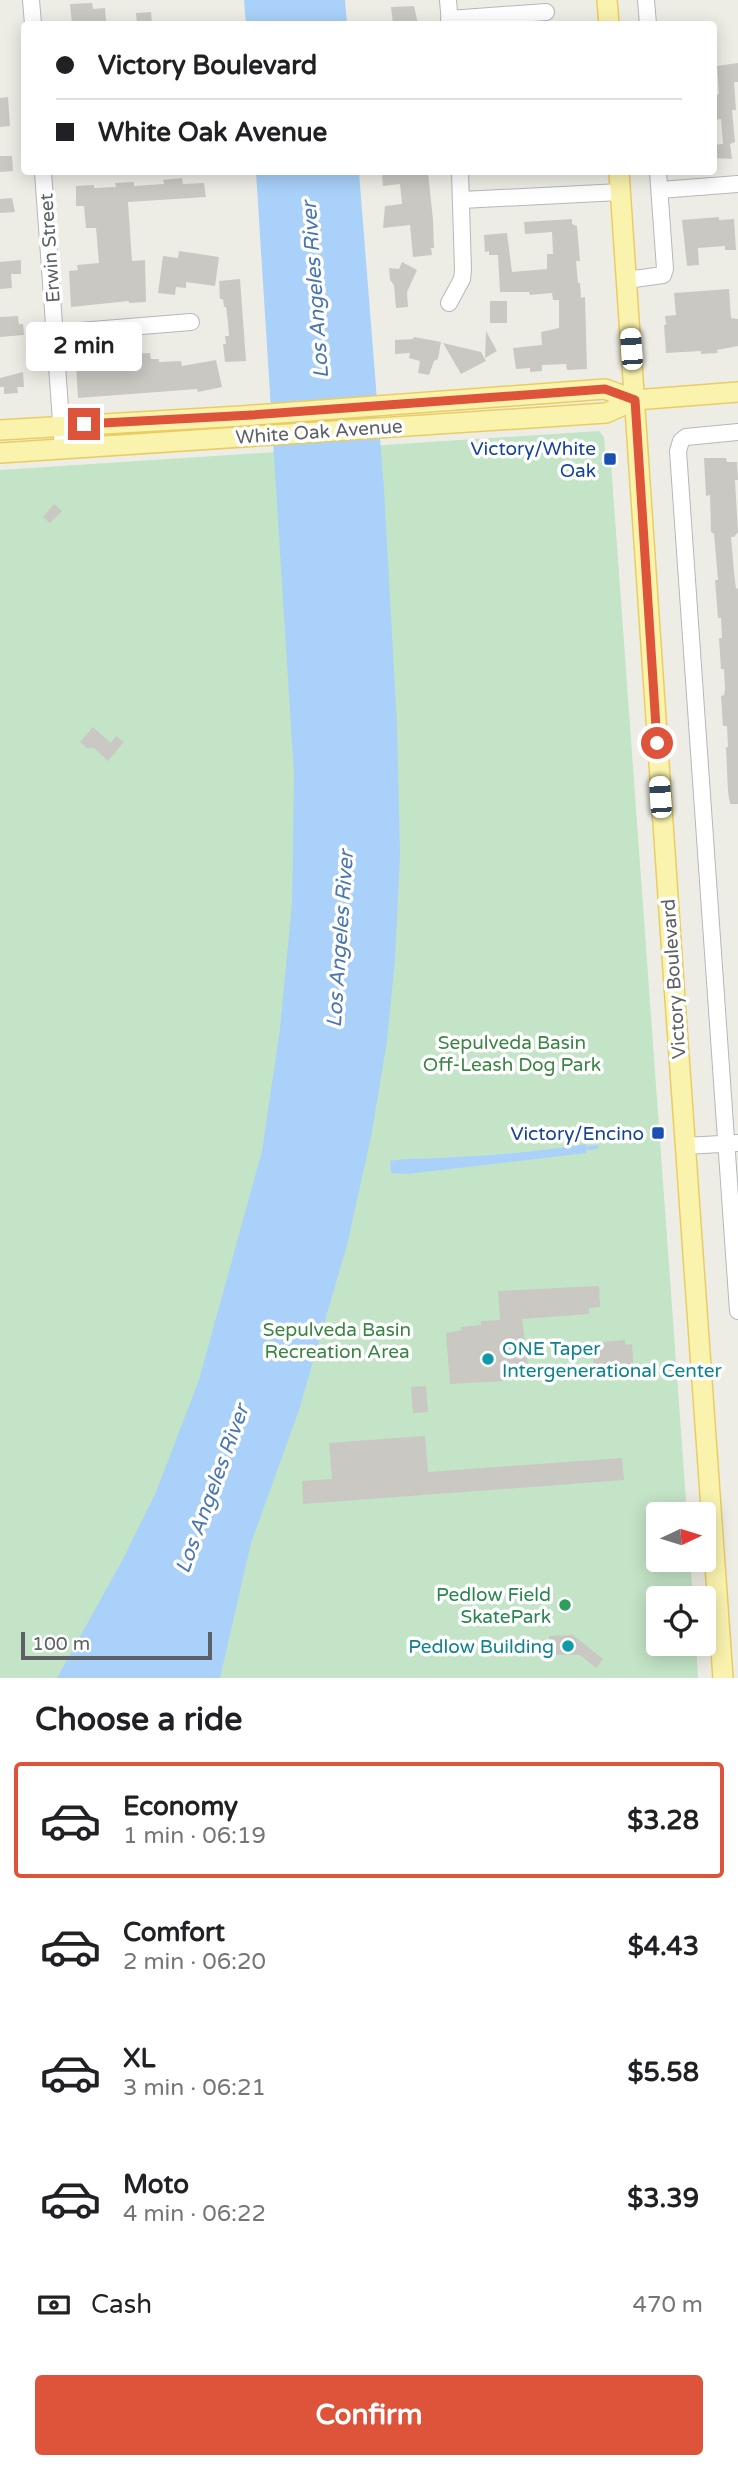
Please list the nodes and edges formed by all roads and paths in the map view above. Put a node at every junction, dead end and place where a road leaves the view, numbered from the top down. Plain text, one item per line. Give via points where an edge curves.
1 (31, 0) edge
2 (448, 0) edge
3 (607, 0) edge
4 (646, 0) edge
5 (546, 12) dead end
6 (33, 21) edge
7 (450, 21) edge
8 (460, 21) edge
9 (609, 21) edge
10 (648, 21) edge
11 (43, 175) edge
12 (460, 175) edge
13 (619, 175) edge
14 (658, 175) edge
15 (738, 184) edge
16 (660, 190) junction
17 (620, 191) junction
18 (462, 201) junction
19 (626, 280) junction
20 (449, 303) dead end
21 (191, 323) dead end
22 (55, 333) junction
23 (738, 392) edge
24 (635, 400) junction
25 (61, 426) junction
26 (0, 430) edge
27 (738, 432) edge
28 (63, 449) junction
29 (0, 453) edge
30 (732, 1143) edge
31 (686, 1146) junction
32 (738, 1311) edge
33 (723, 1678) edge

1 - 6 street
2 - 7 street
3 - 9 main road
4 - 10 street
5 - 8 street
11 - 22 street, Erwin Street
12 - 18 street
13 - 17 main road, Victory Boulevard
14 - 16 street
15 - 16 street
16 - 19 street via 663,275
17 - 18 street
17 - 19 main road, Victory Boulevard
18 - 20 street via 462,279
19 - 24 main road, Victory Boulevard
21 - 22 street
22 - 25 street, Erwin Street
23 - 24 main road, White Oak Avenue
24 - 25 main road, White Oak Avenue via 605,389
24 - 28 main road, White Oak Avenue via 606,413
24 - 31 main road, Victory Boulevard
25 - 26 main road, White Oak Avenue
25 - 28 street, Erwin Street
27 - 30 street via 692,436 681,440 678,451
28 - 29 main road, White Oak Avenue
30 - 31 street
30 - 32 street
31 - 33 main road, Victory Boulevard

